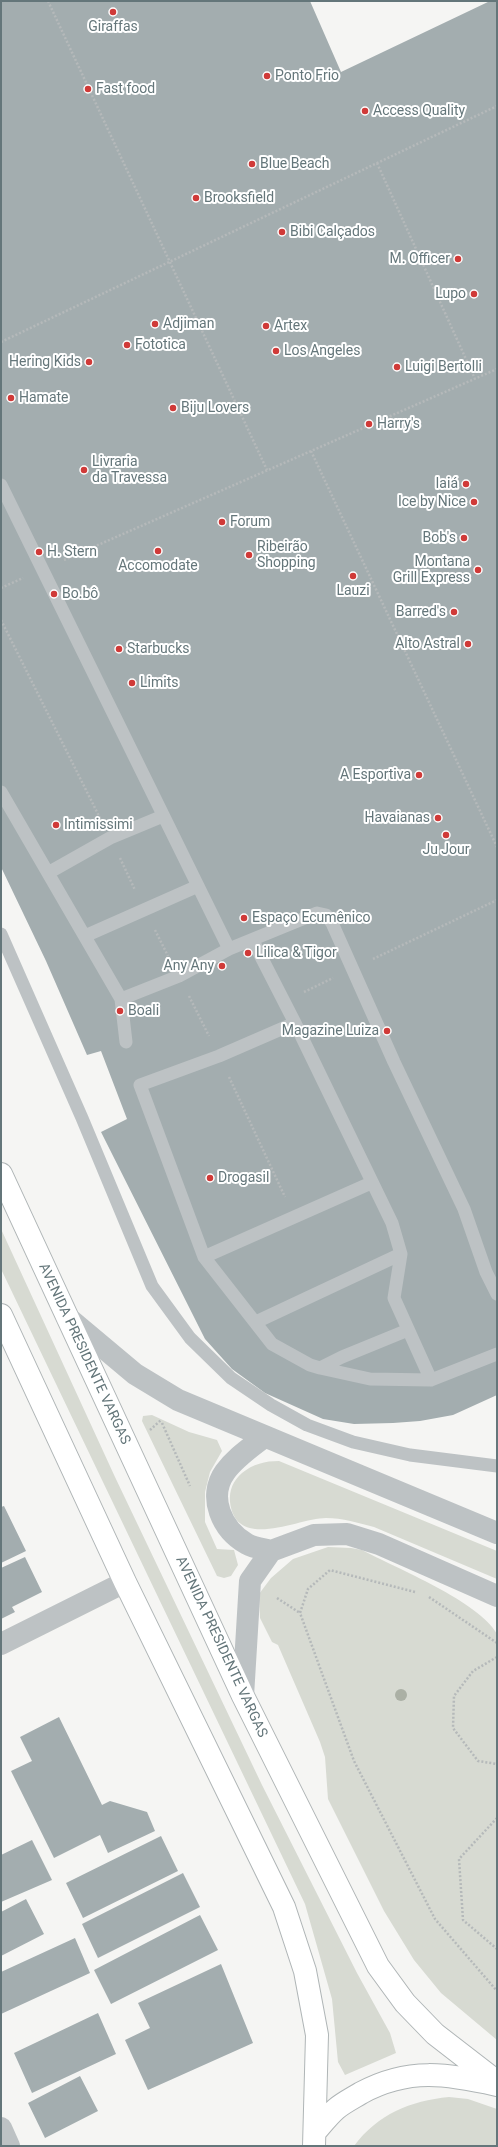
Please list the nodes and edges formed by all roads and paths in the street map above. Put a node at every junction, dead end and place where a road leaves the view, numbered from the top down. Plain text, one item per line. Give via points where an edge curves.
1 (48, 1) edge
2 (497, 106) edge
3 (377, 163) junction
4 (169, 262) junction
5 (1, 342) edge
6 (497, 369) edge
7 (475, 379) junction
8 (311, 452) junction
9 (267, 470) junction
10 (1, 485) edge
11 (4, 498) edge
12 (42, 569) junction
13 (1, 588) edge
14 (1, 792) edge
15 (163, 816) junction
16 (497, 848) edge
17 (48, 873) junction
18 (198, 886) junction
19 (1, 934) edge
20 (85, 936) junction
21 (252, 941) junction
22 (229, 950) junction
23 (121, 999) junction
24 (295, 1023) junction
25 (126, 1042) dead end
26 (1, 1174) edge
27 (371, 1183) junction
28 (401, 1254) junction
29 (204, 1257) junction
30 (497, 1294) edge
31 (1, 1315) edge
32 (67, 1317) junction
33 (256, 1322) junction
34 (408, 1330) junction
35 (1, 1337) edge
36 (497, 1354) edge
37 (22, 1358) junction
38 (320, 1368) junction
39 (431, 1380) junction
40 (264, 1437) junction
41 (497, 1466) edge
42 (497, 1533) edge
43 (271, 1551) junction
44 (125, 1582) junction
45 (497, 1596) edge
46 (497, 1642) edge
47 (1, 1644) edge
48 (497, 1657) edge
49 (243, 1696) junction
50 (497, 1764) edge
51 (497, 1818) edge
52 (497, 1949) edge
53 (497, 1991) edge
54 (497, 2082) edge
55 (497, 2085) edge
56 (1, 2128) edge
57 (315, 2139) edge
58 (10, 2146) edge

1 - 4 path
2 - 3 path
3 - 4 path
3 - 7 path
4 - 5 path
4 - 9 path
6 - 7 path
7 - 8 path
8 - 9 path
8 - 16 path
9 - 12 path
10 - 11 lane
11 - 12 lane
12 - 13 path
12 - 15 lane
14 - 17 lane
15 - 17 lane via 110,838
15 - 18 lane
17 - 20 lane
18 - 20 lane
18 - 22 lane
19 - 41 lane via 152,1286 190,1338 231,1378 307,1426 353,1442 410,1455
20 - 23 lane
21 - 22 lane
21 - 24 lane
21 - 30 lane via 317,913 326,915 332,923 464,1209 486,1272
22 - 23 lane via 179,976
23 - 25 lane
24 - 27 lane
24 - 29 lane via 219,1056 140,1085
26 - 32 main road, AVENIDA PRESIDENTE VARGAS
27 - 28 lane via 392,1224
27 - 29 lane
28 - 33 lane
28 - 34 lane via 394,1298
29 - 33 lane
31 - 37 main road
32 - 40 street via 135,1374 178,1400
32 - 49 main road, AVENIDA PRESIDENTE VARGAS
33 - 38 lane via 272,1344
34 - 38 lane
34 - 39 lane
35 - 37 main road
36 - 39 lane
37 - 44 main road
38 - 39 lane via 370,1379
40 - 42 street
40 - 43 street via 235,1460 224,1473 217,1488 217,1504 232,1532 248,1545
43 - 45 street via 314,1535 348,1534 379,1544
43 - 49 street via 250,1581
44 - 47 street
44 - 57 main road via 284,1907 305,1971 317,2035
46 - 53 path via 423,1594 330,1570 308,1589 300,1613 354,1761 435,1919
48 - 50 path via 473,1671 454,1696 452,1728 478,1761
49 - 54 main road, AVENIDA PRESIDENTE VARGAS via 378,1966 405,2003 435,2034
51 - 52 path via 459,1859 463,1920
55 - 57 main road via 428,2074 401,2076 375,2086 336,2109
56 - 58 street

